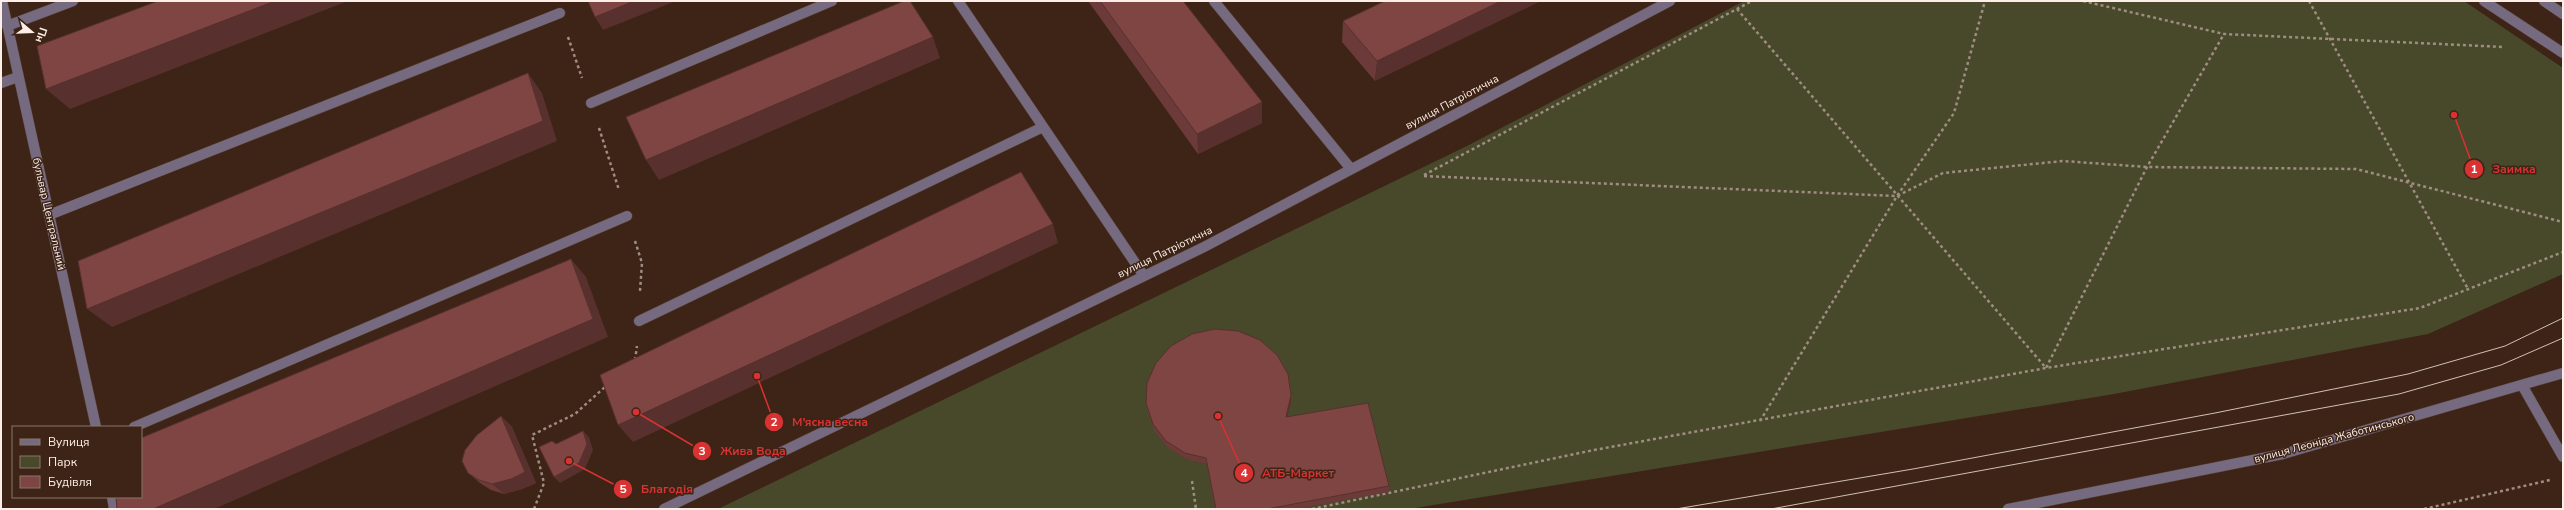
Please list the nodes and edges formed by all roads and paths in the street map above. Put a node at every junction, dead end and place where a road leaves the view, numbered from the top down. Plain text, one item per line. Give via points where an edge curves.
1 (2, 1) edge
2 (73, 1) edge
3 (832, 1) edge
4 (958, 1) edge
5 (1214, 1) edge
6 (1670, 1) edge
7 (1752, 1) edge
8 (1985, 1) edge
9 (2083, 1) edge
10 (2309, 1) edge
11 (2484, 1) edge
12 (2544, 1) edge
13 (1736, 10) junction
14 (560, 13) joint
15 (2563, 14) edge
16 (7, 26) junction
17 (2224, 34) junction
18 (2332, 40) junction
19 (2510, 47) dead end
20 (2563, 53) edge
21 (18, 77) junction
22 (1, 83) edge
23 (591, 103) junction
24 (1042, 127) junction
25 (2147, 167) junction
26 (1351, 169) junction
27 (2408, 183) junction
28 (1898, 196) junction
29 (49, 215) junction
30 (627, 216) junction
31 (2563, 222) edge
32 (2563, 252) edge
33 (1144, 276) junction
34 (2468, 288) junction
35 (639, 321) junction
36 (631, 364) edge
37 (2046, 368) junction
38 (2563, 373) edge
39 (609, 384) edge
40 (2522, 385) junction
41 (1760, 422) junction
42 (96, 426) edge
43 (136, 426) edge
44 (2563, 457) edge
45 (2555, 479) dead end
46 (1192, 481) dead end
47 (112, 498) edge
48 (114, 509) edge
49 (534, 509) edge
50 (664, 509) edge
51 (1196, 509) edge
52 (1312, 509) edge
53 (2008, 509) edge
54 (2424, 509) edge

1 - 16 street, бульвар Центральний
2 - 16 street
3 - 23 street
4 - 24 street
5 - 26 street
6 - 26 street, вулиця Патріотична
7 - 13 path
8 - 28 path via 1954,113
9 - 17 path
10 - 18 path
11 - 20 street
12 - 15 street
13 - 28 path
13 - 28 path via 1424,176
14 - 23 path
14 - 29 street
16 - 21 street, бульвар Центральний
17 - 18 path
17 - 25 path
18 - 19 path
18 - 27 path
21 - 22 street
21 - 29 street, бульвар Центральний
23 - 30 path
24 - 33 street
24 - 35 street
25 - 27 path via 2356,169
25 - 28 path via 2063,160 2002,165 1943,173
25 - 37 path
26 - 33 street, вулиця Патріотична
27 - 31 path
27 - 34 path
28 - 37 path
28 - 41 path
29 - 42 street, бульвар Центральний
30 - 35 path via 642,263
30 - 43 street
32 - 34 path
33 - 50 street, вулиця Патріотична
34 - 37 path via 2420,308
35 - 36 path via 636,359
37 - 41 path
38 - 40 street, вулиця Леоніда Жаботинського
39 - 49 path via 575,414 532,435 544,483
40 - 44 street
40 - 53 street, вулиця Леоніда Жаботинського via 2283,454
41 - 52 path via 1594,450
45 - 54 path
46 - 51 path
47 - 48 street

